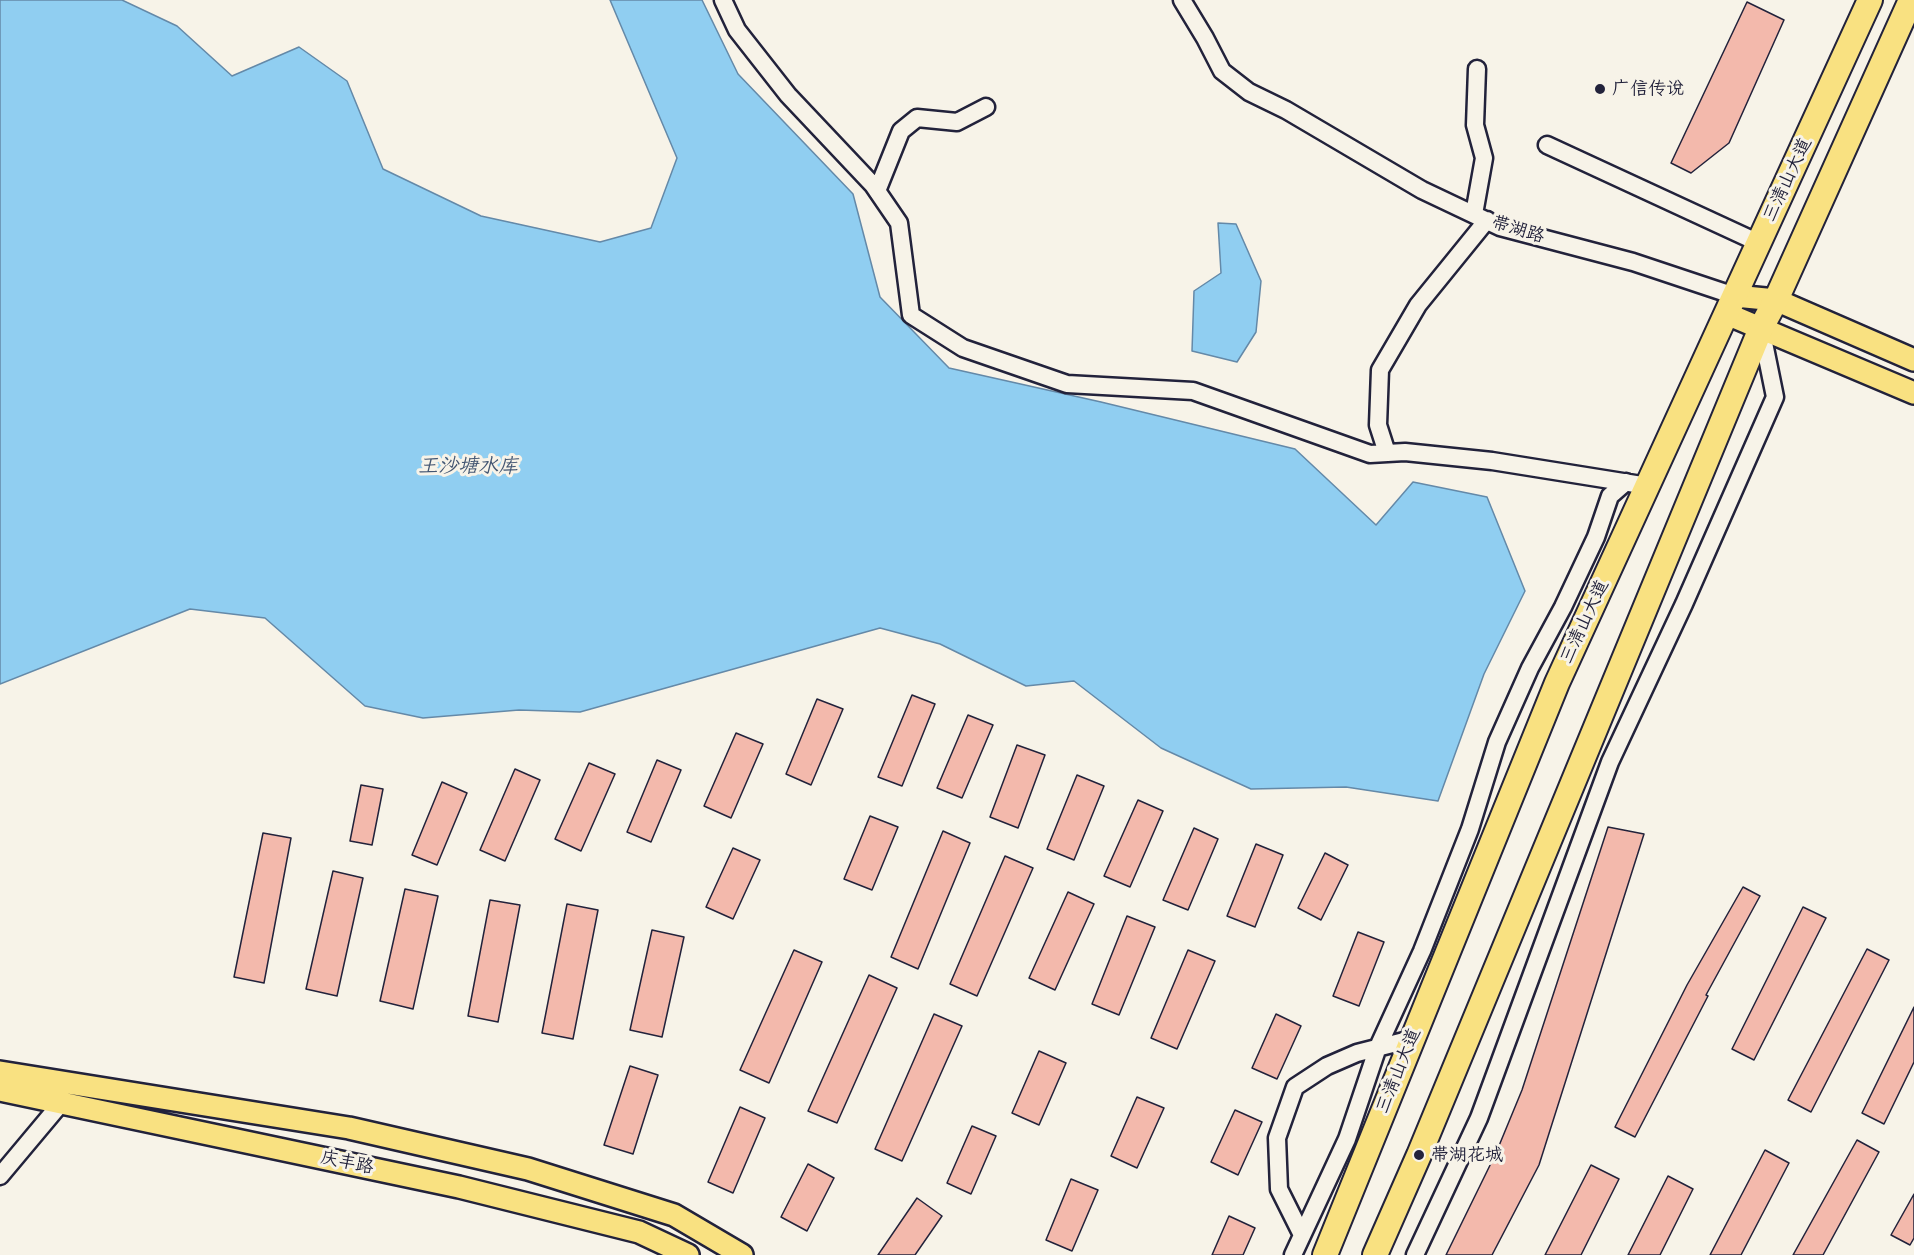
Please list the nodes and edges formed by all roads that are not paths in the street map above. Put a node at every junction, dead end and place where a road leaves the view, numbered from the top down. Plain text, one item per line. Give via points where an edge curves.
1 (723, 0) edge
2 (1182, 0) edge
3 (1870, 0) edge
4 (1911, 0) edge
5 (1477, 69) dead end
6 (986, 106) dead end
7 (1547, 145) dead end
8 (877, 191) junction
9 (1480, 217) junction
10 (1759, 243) junction
11 (1776, 300) junction
12 (1731, 305) junction
13 (1761, 328) junction
14 (1914, 360) edge
15 (1914, 393) edge
16 (1387, 453) junction
17 (1637, 484) junction
18 (1412, 1039) junction
19 (1378, 1047) junction
20 (0, 1072) edge
21 (0, 1090) edge
22 (62, 1102) junction
23 (0, 1176) edge
24 (1302, 1235) junction
25 (688, 1255) edge
26 (742, 1255) edge
27 (1293, 1255) edge
28 (1324, 1255) edge
29 (1375, 1255) edge
30 (1415, 1255) edge

1 - 8 street via 737,30 788,95
2 - 9 street, 带湖路 via 1222,71 1248,92 1422,190
3 - 10 highway, 三清山大道
4 - 11 highway, 三清山大道
5 - 9 street via 1475,124 1484,158
6 - 8 street via 957,122 916,118 901,131
7 - 10 street
8 - 16 street via 899,224 911,315 963,348 1067,384 1193,391 1370,454
9 - 12 street, 带湖路 via 1500,226 1634,262
9 - 16 street via 1418,305 1380,369 1378,425
10 - 12 highway, 三清山大道
11 - 12 main road, 带湖路
11 - 13 highway, 三清山大道
11 - 14 main road, 带湖路
12 - 13 main road, 带湖路
12 - 17 highway, 三清山大道
13 - 15 main road, 带湖路
13 - 29 highway, 三清山大道
13 - 30 street via 1775,397 1610,762 1479,1118
16 - 17 street via 1492,461
17 - 18 highway, 三清山大道
17 - 19 street via 1610,496 1596,537 1530,668 1497,742 1470,829 1422,951
18 - 19 street
18 - 28 highway, 三清山大道
19 - 24 street via 1347,1139
19 - 24 street via 1327,1066 1295,1087 1277,1138 1279,1189
20 - 26 main road via 349,1128 528,1169 674,1215
21 - 22 main road, 庆丰路
22 - 23 street
22 - 25 main road, 庆丰路 via 459,1187 639,1233
24 - 27 street

